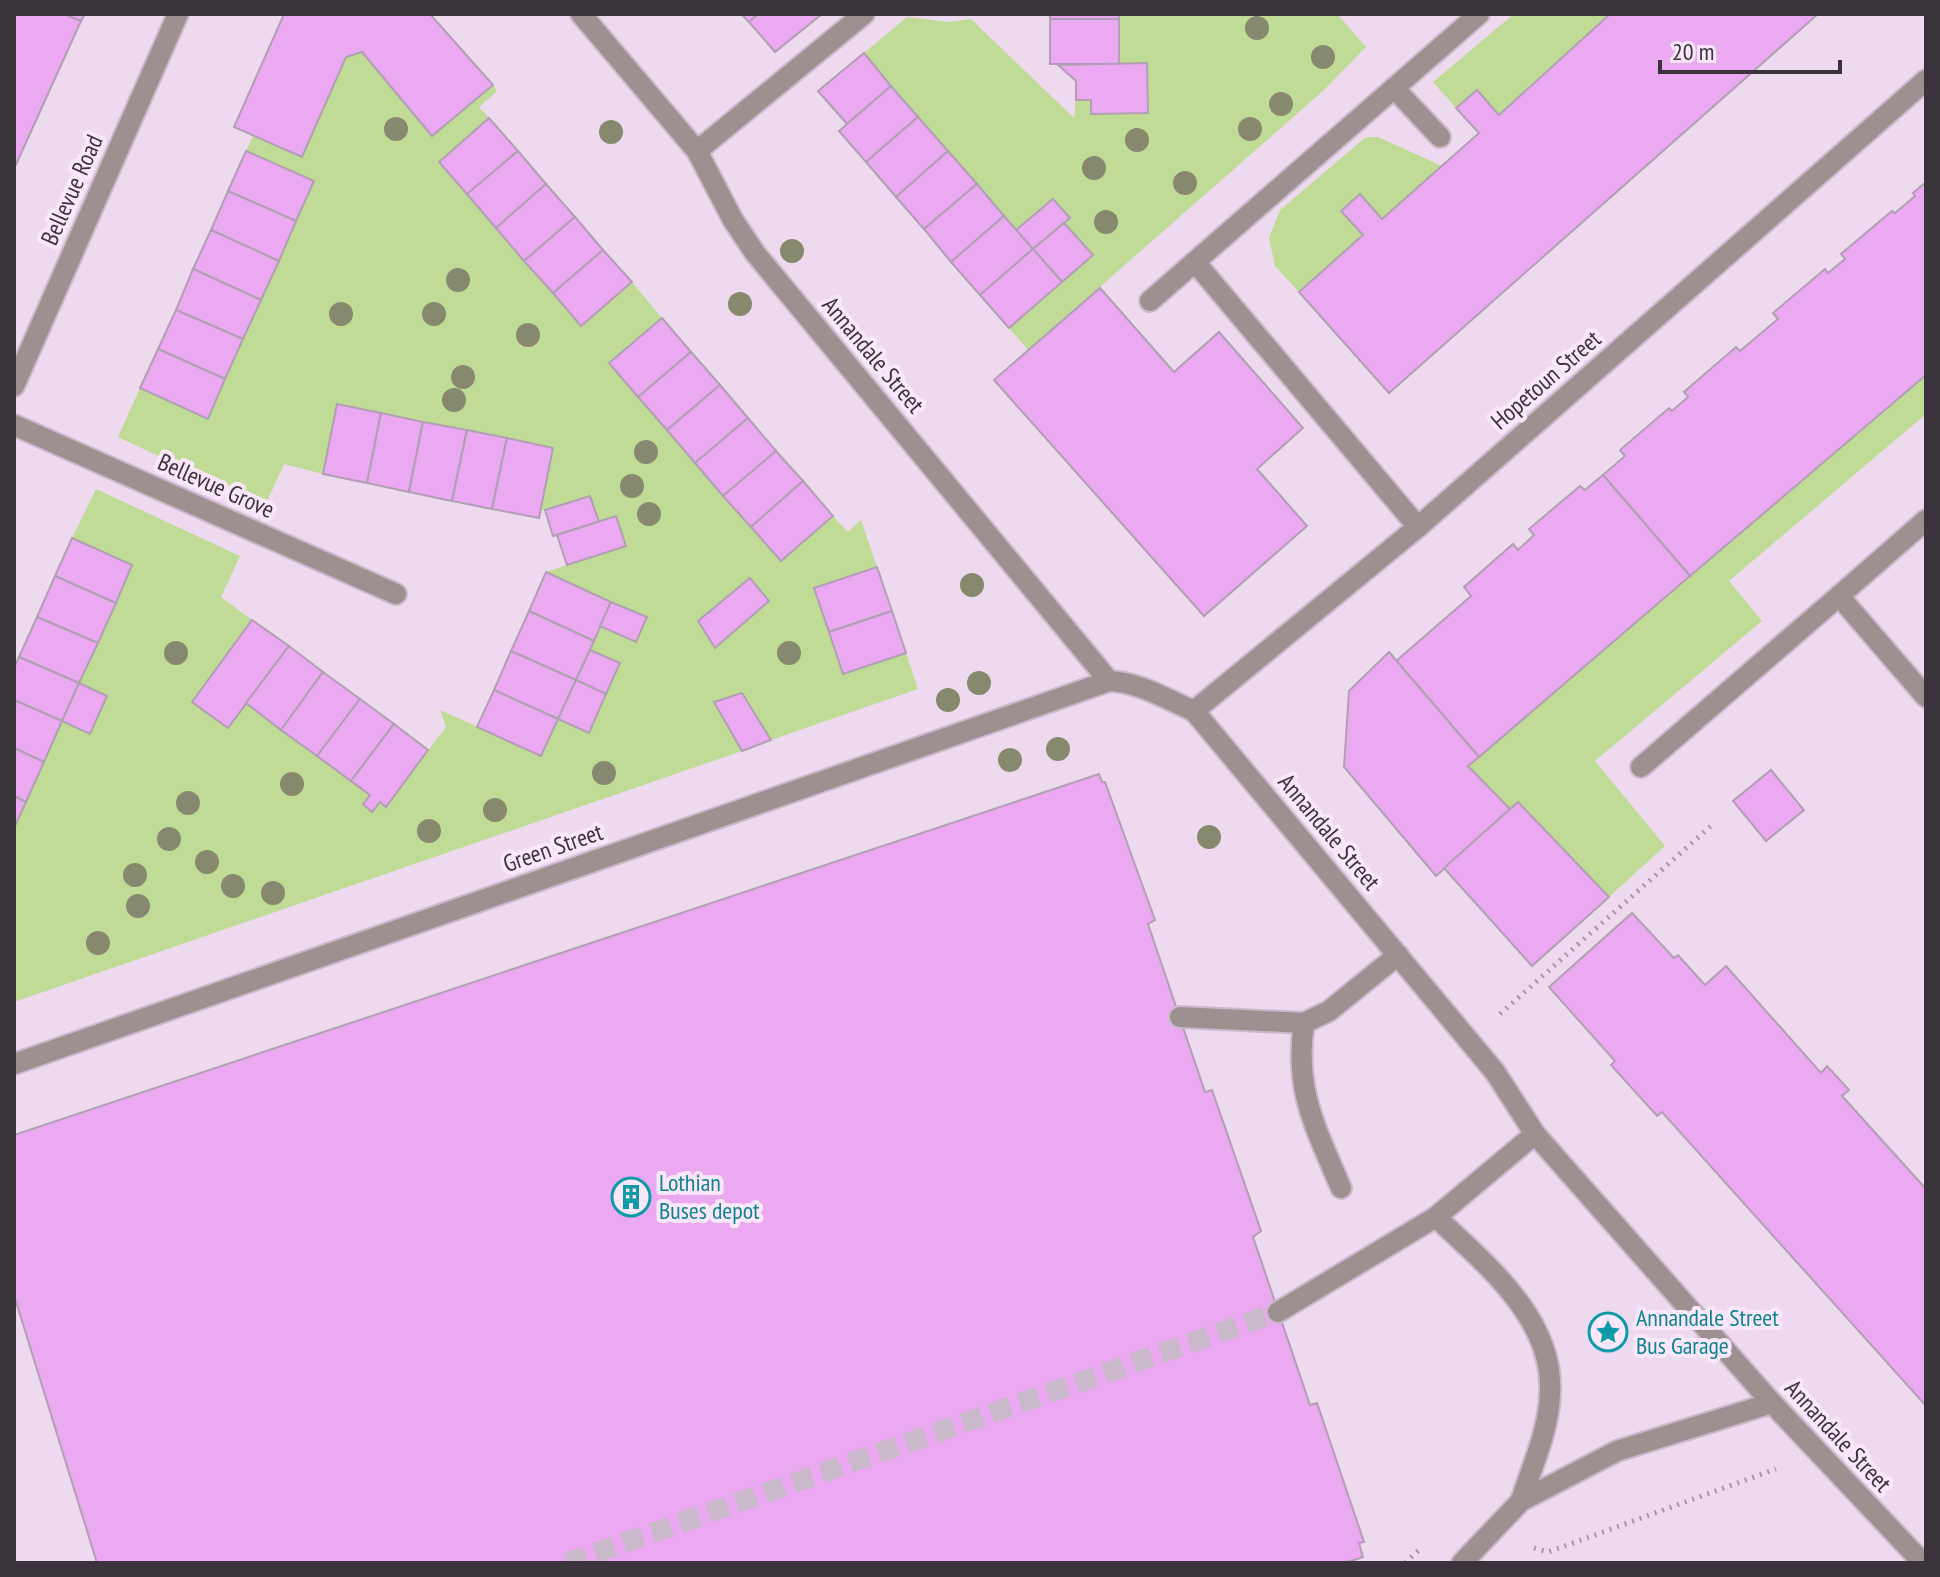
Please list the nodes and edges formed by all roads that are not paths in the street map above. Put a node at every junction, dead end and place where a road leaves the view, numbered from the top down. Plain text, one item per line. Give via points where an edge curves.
1 (178, 14) edge
2 (581, 14) edge
3 (864, 14) edge
4 (1479, 14) edge
5 (1926, 80) edge
6 (1394, 88) junction
7 (1440, 137) dead end
8 (697, 151) junction
9 (1195, 262) junction
10 (1150, 301) dead end
11 (14, 386) edge
12 (14, 425) edge
13 (1926, 520) edge
14 (1418, 527) junction
15 (396, 594) dead end
16 (1839, 596) junction
17 (1109, 681) junction
18 (1926, 697) edge
19 (1194, 711) junction
20 (1641, 767) dead end
21 (1398, 955) junction
22 (1180, 1017) dead end
23 (1304, 1023) junction
24 (14, 1064) edge
25 (1535, 1134) junction
26 (1341, 1188) dead end
27 (1436, 1217) junction
28 (1278, 1312) tunnel mouth
29 (1772, 1403) junction
30 (1521, 1501) junction
31 (1462, 1563) edge
32 (1923, 1563) edge

1 - 11 street, Bellevue Road
2 - 8 street, Annandale Street
3 - 8 street
4 - 6 street
5 - 14 street, Hopetoun Street
6 - 7 street
6 - 9 street
8 - 17 street, Annandale Street via 755,253
9 - 10 street
9 - 14 street
12 - 15 street, Bellevue Grove
13 - 16 street
14 - 19 street, Hopetoun Street
16 - 18 street
16 - 20 street
17 - 19 street, Annandale Street via 1125,682
17 - 24 street, Green Street
19 - 21 street, Annandale Street
21 - 23 street via 1329,1011
21 - 25 street, Annandale Street via 1495,1072
22 - 23 street
23 - 26 street via 1300,1072 1306,1104
25 - 27 street
25 - 29 street, Annandale Street
27 - 28 street
27 - 30 street via 1514,1297 1549,1361 1551,1394 1545,1426
29 - 30 street via 1617,1451
29 - 32 street, Annandale Street
30 - 31 street

